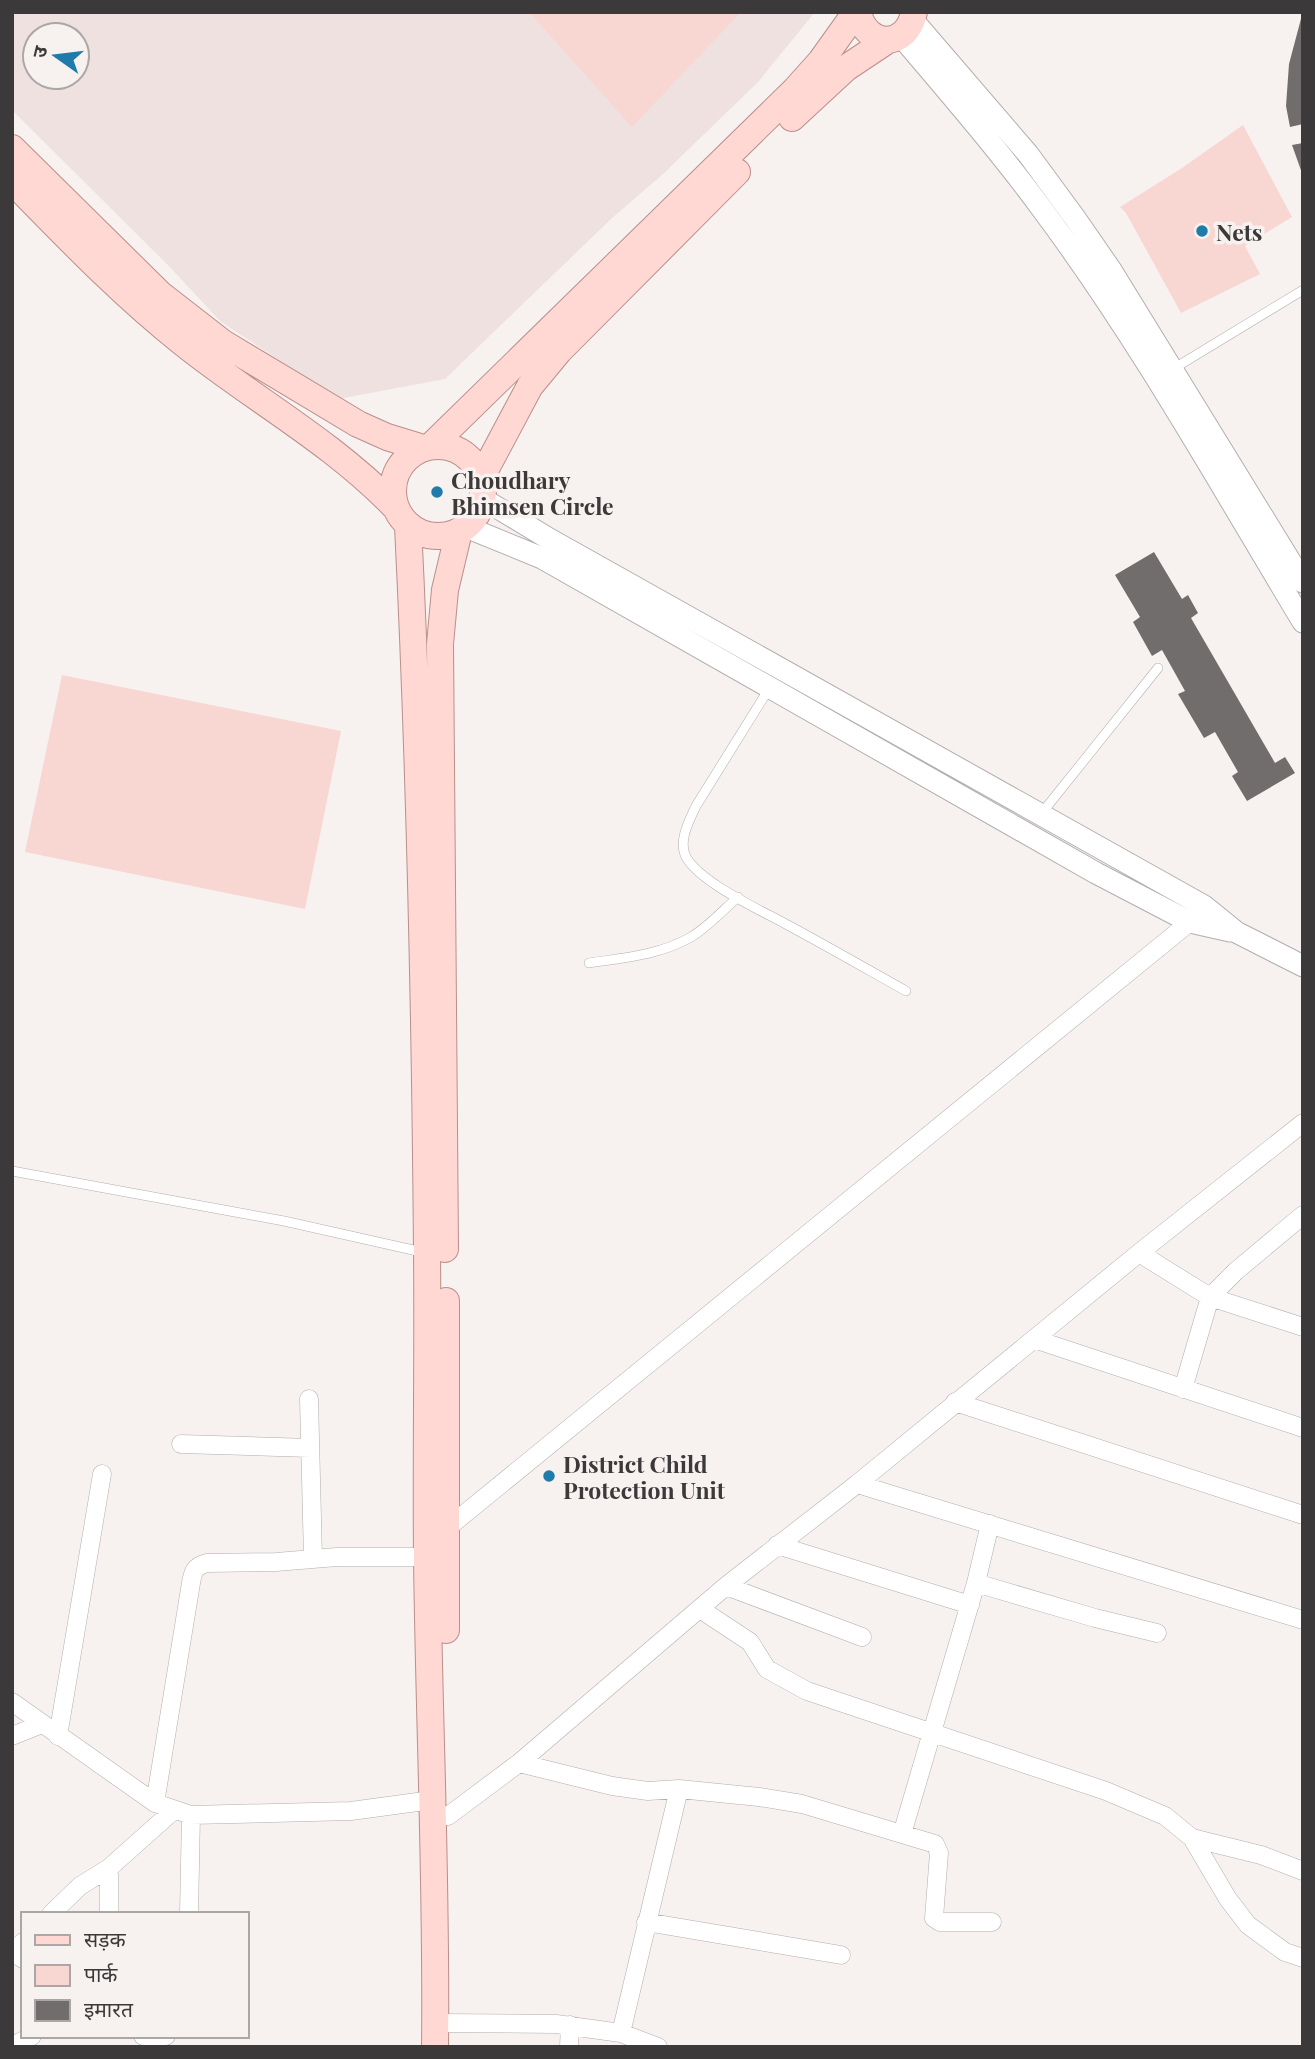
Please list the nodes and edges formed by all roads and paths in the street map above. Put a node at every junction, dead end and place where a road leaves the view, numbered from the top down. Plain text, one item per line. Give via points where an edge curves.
1 (857, 12) edge
2 (904, 27) edge
3 (12, 148) edge
4 (12, 181) edge
5 (1303, 290) edge
6 (1164, 374) junction
7 (427, 447) junction
8 (482, 489) junction
9 (401, 516) junction
10 (463, 529) junction
11 (1303, 582) edge
12 (1303, 621) edge
13 (1158, 668) dead end
14 (770, 687) junction
15 (1040, 815) junction
16 (738, 897) junction
17 (1204, 906) junction
18 (1190, 922) junction
19 (1236, 932) junction
20 (589, 963) dead end
21 (1303, 966) edge
22 (906, 991) dead end
23 (1303, 1123) edge
24 (12, 1171) edge
25 (1303, 1215) edge
26 (1139, 1253) junction
27 (436, 1255) junction
28 (1210, 1297) junction
29 (1303, 1327) edge
30 (1034, 1339) junction
31 (1183, 1389) junction
32 (309, 1399) dead end
33 (955, 1402) junction
34 (1303, 1428) edge
35 (181, 1444) dead end
36 (310, 1448) junction
37 (102, 1474) dead end
38 (857, 1484) junction
39 (1303, 1515) edge
40 (990, 1524) junction
41 (446, 1529) junction
42 (777, 1545) junction
43 (427, 1557) junction
44 (313, 1558) junction
45 (976, 1583) junction
46 (726, 1586) junction
47 (970, 1605) junction
48 (700, 1608) junction
49 (1303, 1619) edge
50 (1157, 1633) dead end
51 (862, 1637) dead end
52 (12, 1702) edge
53 (42, 1724) junction
54 (932, 1732) junction
55 (12, 1736) edge
56 (58, 1736) junction
57 (519, 1763) junction
58 (679, 1789) junction
59 (155, 1803) junction
60 (440, 1808) junction
61 (182, 1813) junction
62 (902, 1834) junction
63 (1192, 1838) junction
64 (109, 1868) junction
65 (1303, 1871) edge
66 (53, 1912) edge
67 (109, 1912) edge
68 (189, 1912) edge
69 (646, 1922) junction
70 (992, 1922) dead end
71 (21, 1944) edge
72 (841, 1955) dead end
73 (21, 1958) edge
74 (1303, 1958) edge
75 (570, 2025) junction
76 (621, 2033) junction
77 (442, 2035) edge
78 (569, 2047) edge
79 (658, 2047) edge

1 - 2 main road via 861,26 873,37
1 - 7 main road via 795,90
2 - 6 street via 1028,154 1111,270
2 - 8 main road via 828,83 559,351 530,386
3 - 7 main road via 160,294 223,343 358,424
4 - 9 main road via 106,276 183,343 368,478
5 - 6 lane
6 - 11 street
6 - 12 street
7 - 8 main road via 443,446 465,454 475,464
7 - 9 main road via 401,463 395,477 392,488
8 - 10 main road via 477,515
8 - 15 street
9 - 10 main road via 426,536
9 - 27 main road via 418,747
10 - 14 street via 542,558
10 - 27 main road via 445,590 440,644
13 - 15 lane
14 - 16 lane via 696,806 683,842 694,867
14 - 18 street
15 - 17 street
16 - 20 lane via 693,936 669,947
16 - 22 lane
17 - 18 street
17 - 19 street
18 - 19 street
18 - 41 street
19 - 21 street
23 - 26 street
24 - 27 lane via 284,1221
25 - 28 street
26 - 28 street
26 - 30 street
27 - 41 main road
27 - 43 main road
28 - 29 street
28 - 31 street
30 - 31 street
30 - 33 street
31 - 34 street
32 - 36 street
33 - 38 street
33 - 39 street
35 - 36 street
36 - 44 street
37 - 56 street
38 - 40 street
38 - 42 street
40 - 45 street
40 - 49 street
41 - 60 main road
42 - 46 street
42 - 47 street
43 - 44 street
43 - 60 main road
44 - 59 street via 197,1565
45 - 47 street
45 - 50 street
46 - 48 street
46 - 51 street
47 - 54 street
48 - 54 street via 750,1642 767,1669 784,1680
48 - 57 street
52 - 53 street
53 - 55 street
53 - 56 street
54 - 62 street
54 - 63 street via 1107,1791 1165,1816
56 - 59 street
57 - 58 street via 612,1786
57 - 60 street
58 - 62 street via 802,1804
58 - 69 street
59 - 61 street
60 - 61 street
60 - 77 main road
61 - 64 street
61 - 68 street
62 - 70 street via 935,1844 940,1853 934,1918 940,1922
63 - 65 street
63 - 74 street via 1248,1925 1285,1952
64 - 66 street via 80,1886
64 - 67 street
69 - 72 street
69 - 76 street
71 - 73 street via 12,1952
75 - 76 street
75 - 77 street
75 - 78 street
76 - 79 street

